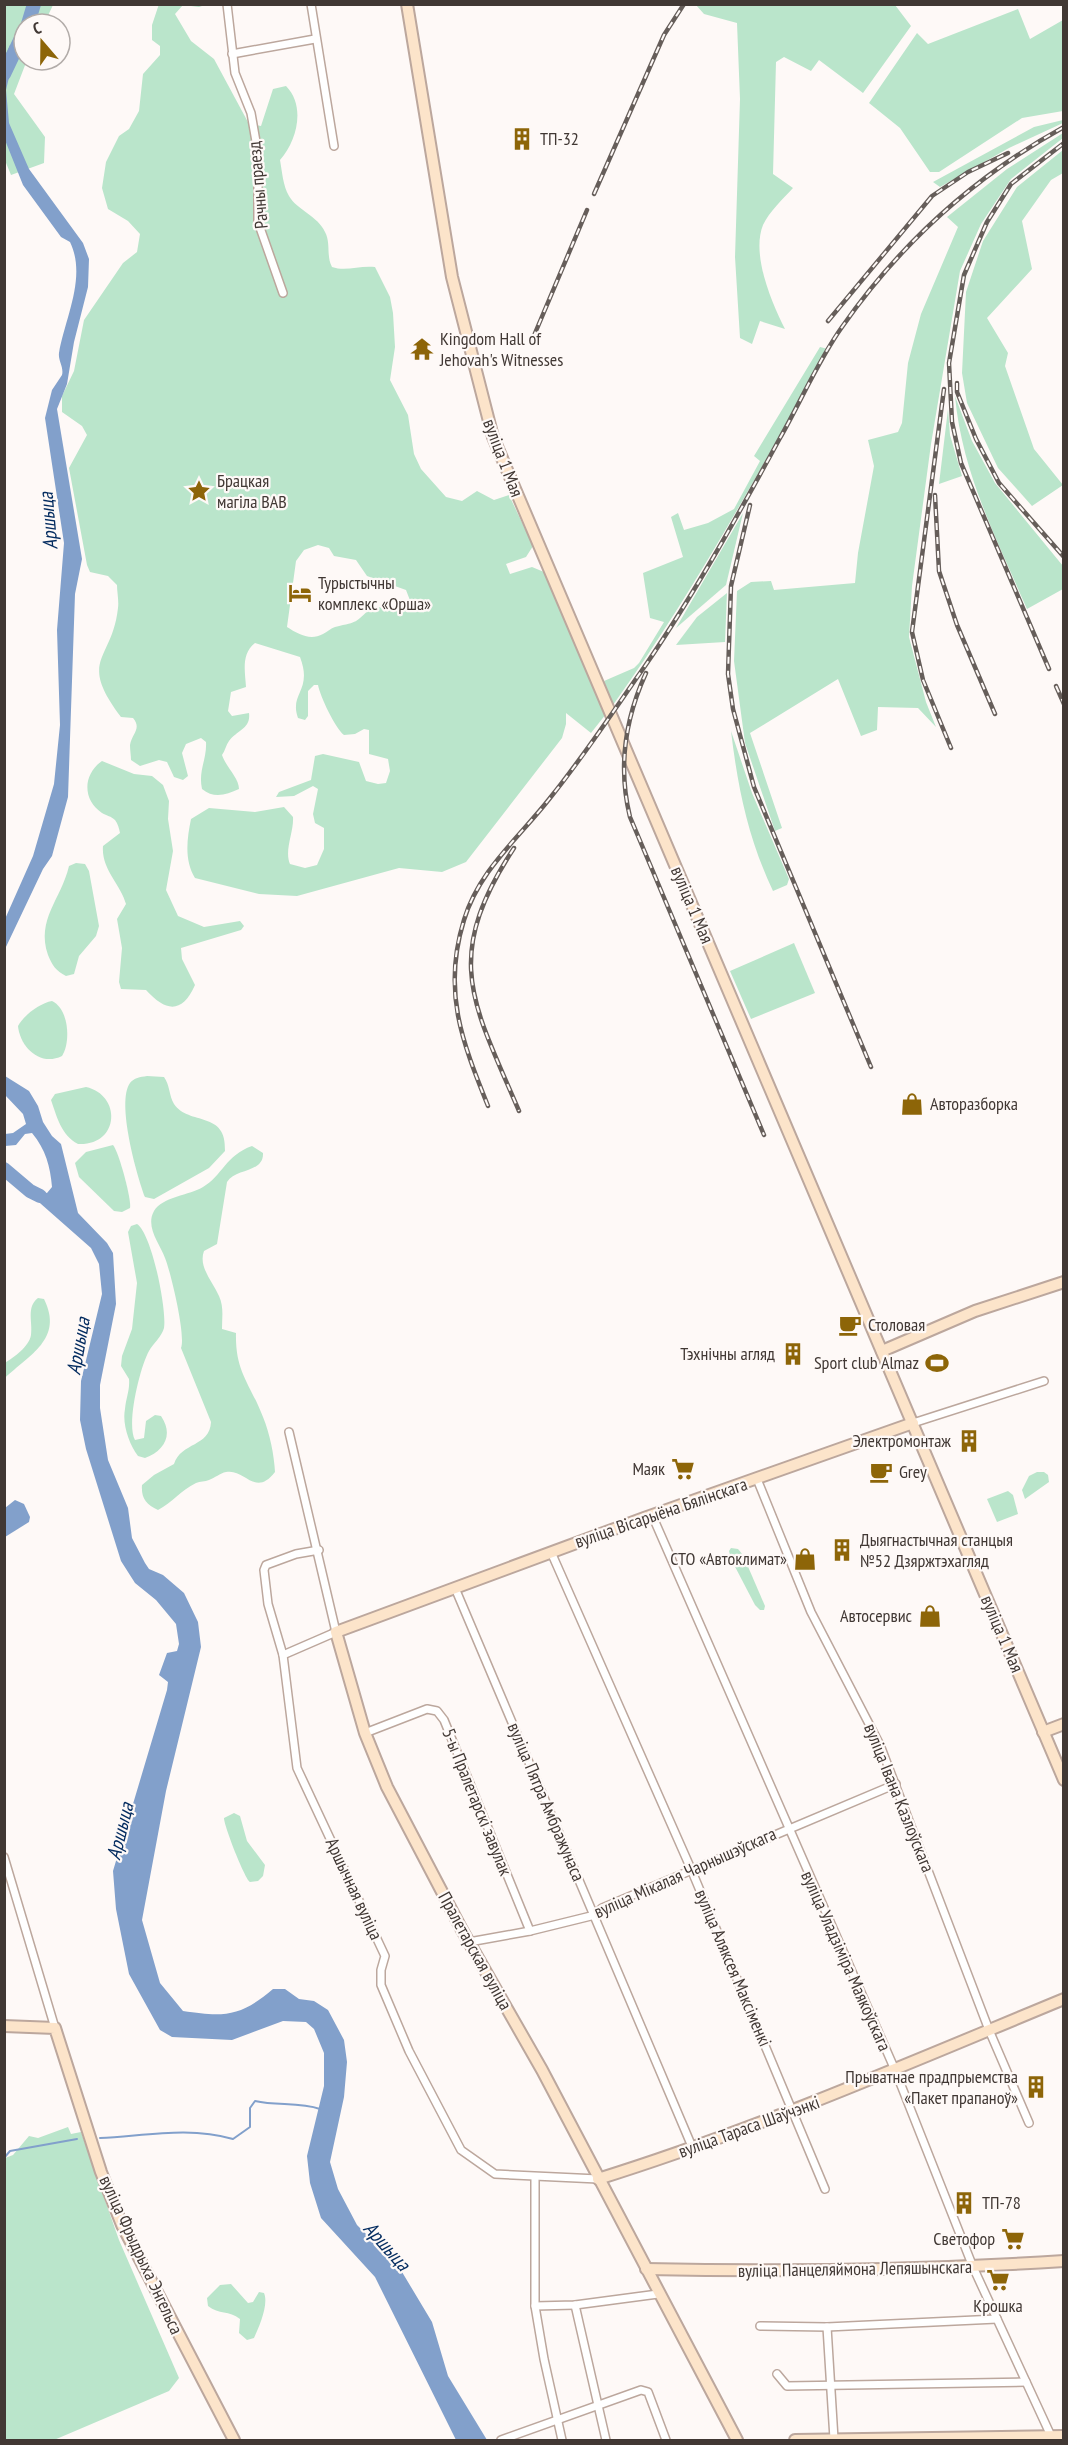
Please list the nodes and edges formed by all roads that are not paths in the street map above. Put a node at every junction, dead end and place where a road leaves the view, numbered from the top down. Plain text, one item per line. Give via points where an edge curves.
1 (228, 4) edge
2 (311, 4) edge
3 (407, 4) edge
4 (315, 39) junction
5 (232, 54) junction
6 (334, 146) dead end
7 (283, 293) dead end
8 (1064, 1282) edge
9 (882, 1351) junction
10 (1044, 1381) dead end
11 (913, 1423) junction
12 (290, 1432) dead end
13 (757, 1479) junction
14 (652, 1515) junction
15 (319, 1551) junction
16 (551, 1552) junction
17 (455, 1588) junction
18 (336, 1632) junction
19 (283, 1655) junction
20 (1064, 1724) edge
21 (1043, 1732) junction
22 (365, 1733) junction
23 (1064, 1780) edge
24 (896, 1784) junction
25 (787, 1828) junction
26 (4, 1857) edge
27 (691, 1869) junction
28 (595, 1915) junction
29 (530, 1931) junction
30 (469, 1942) junction
31 (1064, 1999) edge
32 (4, 2026) edge
33 (55, 2028) junction
34 (989, 2030) junction
35 (895, 2070) junction
36 (794, 2112) junction
37 (1029, 2123) dead end
38 (693, 2149) junction
39 (536, 2178) junction
40 (598, 2179) junction
41 (825, 2188) dead end
42 (1064, 2261) edge
43 (973, 2267) junction
44 (646, 2269) junction
45 (658, 2294) junction
46 (575, 2304) junction
47 (536, 2306) junction
48 (997, 2319) junction
49 (760, 2326) dead end
50 (827, 2327) junction
51 (777, 2374) dead end
52 (1026, 2382) junction
53 (830, 2386) junction
54 (597, 2405) junction
55 (557, 2420) junction
56 (1064, 2436) edge
57 (1052, 2438) edge
58 (834, 2439) junction
59 (234, 2440) edge
60 (501, 2440) edge
61 (562, 2440) edge
62 (606, 2440) edge
63 (666, 2440) edge
64 (737, 2440) edge
65 (795, 2440) edge

1 - 5 street, Рачны праезд
2 - 4 street
3 - 9 street, вуліца 1 Мая via 453,277 493,437
4 - 5 street
4 - 6 street
5 - 7 street, Рачны праезд via 251,113 258,153 258,222
8 - 9 street via 975,1311
9 - 11 street, вуліца 1 Мая
10 - 11 street, вуліца Вісарыёна Бялінскага
11 - 13 street, вуліца Вісарыёна Бялінскага
11 - 21 street, вуліца 1 Мая
12 - 15 street, Пралетарская вуліца
13 - 14 street, вуліца Вісарыёна Бялінскага
13 - 24 street, вуліца Івана Казлоўскага via 811,1612 880,1744
14 - 16 street, вуліца Вісарыёна Бялінскага
14 - 25 street, вуліца Уладзіміра Маякоўскага
15 - 18 street, Пралетарская вуліца
15 - 19 street, Аршычная вуліца via 266,1565 268,1604
16 - 17 street, вуліца Вісарыёна Бялінскага
16 - 27 street, вуліца Аляксея Максіменкі
17 - 18 street, вуліца Вісарыёна Бялінскага
17 - 28 street, вуліца Пятра Амбражунаса
18 - 19 street, вуліца Вісарыёна Бялінскага
18 - 22 street, Пралетарская вуліца
19 - 39 street, Аршычная вуліца via 297,1768 385,1956 381,1985 409,2051 461,2150 495,2174
20 - 21 street
21 - 23 street, вуліца 1 Мая
22 - 29 street, 5-ы Пралетарскі завулак via 427,1709 437,1711
22 - 30 street, Пралетарская вуліца via 387,1787
24 - 25 street, вуліца Мікалая Чарнышэўскага
24 - 34 street, вуліца Івана Казлоўскага
25 - 27 street, вуліца Мікалая Чарнышэўскага
25 - 35 street, вуліца Уладзіміра Маякоўскага
26 - 33 street
27 - 28 street, вуліца Мікалая Чарнышэўскага via 602,1908
27 - 36 street, вуліца Аляксея Максіменкі
28 - 29 street, вуліца Мікалая Чарнышэўскага
28 - 38 street, вуліца Пятра Амбражунаса
29 - 30 street, вуліца Мікалая Чарнышэўскага
30 - 40 street, Пралетарская вуліца
31 - 34 street, вуліца Тараса Шаўчэнкі
32 - 33 street
33 - 59 street, вуліца Фрыдрыха Энгельса via 122,2225
34 - 35 street, вуліца Тараса Шаўчэнкі
34 - 37 street, вуліца Івана Казлоўскага
35 - 36 street, вуліца Тараса Шаўчэнкі
35 - 43 street, вуліца Уладзіміра Маякоўскага
36 - 38 street, вуліца Тараса Шаўчэнкі
36 - 41 street, вуліца Аляксея Максіменкі
38 - 40 street, вуліца Тараса Шаўчэнкі
39 - 40 street, Аршычная вуліца
39 - 47 street
40 - 44 street, Пралетарская вуліца
42 - 43 street, вуліца Панцеляймона Лепяшынскага
43 - 44 street, вуліца Панцеляймона Лепяшынскага via 762,2272
43 - 48 street, вуліца Уладзіміра Маякоўскага
44 - 45 street, Пралетарская вуліца
45 - 46 street
45 - 64 street, Пралетарская вуліца
46 - 47 street
46 - 54 street
47 - 55 street
48 - 50 street
48 - 52 street, вуліца Уладзіміра Маякоўскага
49 - 50 street
50 - 53 street
51 - 53 street via 787,2386
52 - 53 street
52 - 57 street, вуліца Уладзіміра Маякоўскага
53 - 58 street
54 - 55 street
54 - 62 street
54 - 63 street via 641,2390 648,2392
55 - 60 street
55 - 61 street
56 - 57 street
57 - 58 street
58 - 65 street

